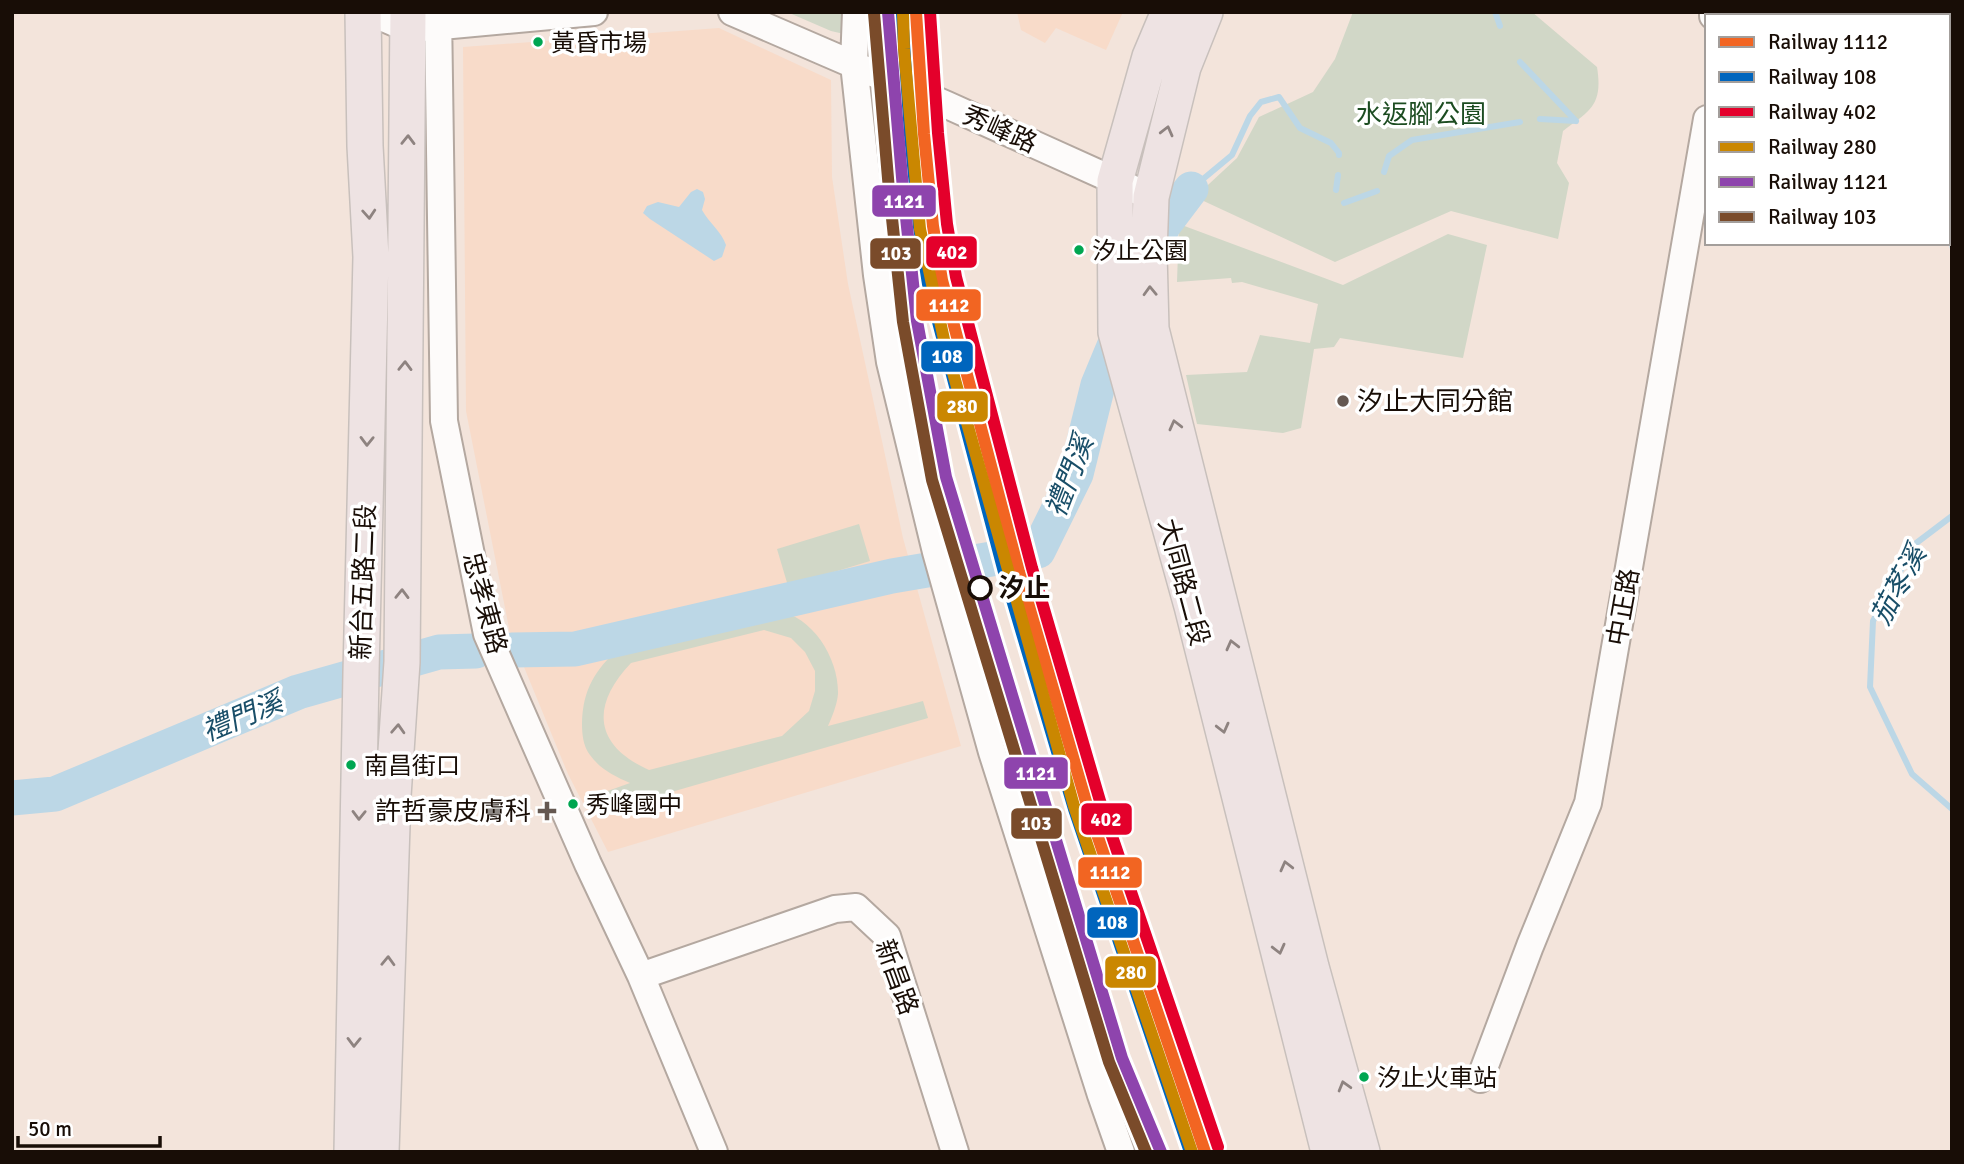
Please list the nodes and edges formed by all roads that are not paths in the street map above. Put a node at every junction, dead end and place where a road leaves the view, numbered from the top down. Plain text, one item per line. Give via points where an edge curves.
1 (363, 12) edge
2 (370, 12) edge
3 (594, 12) edge
4 (732, 12) edge
5 (856, 12) edge
6 (1169, 12) edge
7 (1205, 12) edge
8 (423, 20) edge
9 (854, 64) junction
10 (1705, 130) edge
11 (1115, 181) junction
12 (1151, 197) junction
13 (1151, 330) junction
14 (1116, 332) junction
15 (641, 976) junction
16 (1480, 1079) dead end
17 (352, 1152) edge
18 (381, 1152) edge
19 (714, 1152) edge
20 (955, 1152) edge
21 (1121, 1152) edge
22 (1329, 1152) edge
23 (1362, 1152) edge

1 -> 17 main road, 新台五路二段 via 372,257
2 - 8 street
3 - 8 street
4 - 9 street, 秀峰路
5 - 9 street
6 - 11 main road, 大同路二段 via 1150,57
12 -> 7 main road, 大同路二段 via 1183,67
8 - 15 street, 忠孝東路 via 444,421 487,634
18 -> 8 main road, 新台五路二段
9 - 11 street, 秀峰路
9 - 21 street via 890,362 936,552 992,752
10 - 16 street, 中正路 via 1588,803
11 - 12 street, 秀峰路
11 - 14 main road, 大同路二段
13 -> 12 main road, 大同路二段
13 - 14 main road
23 -> 13 main road, 大同路二段
14 -> 22 main road, 大同路二段 via 1192,606
15 - 19 street, 忠孝東路
15 - 20 street, 新昌路 via 835,909 856,907 887,936

